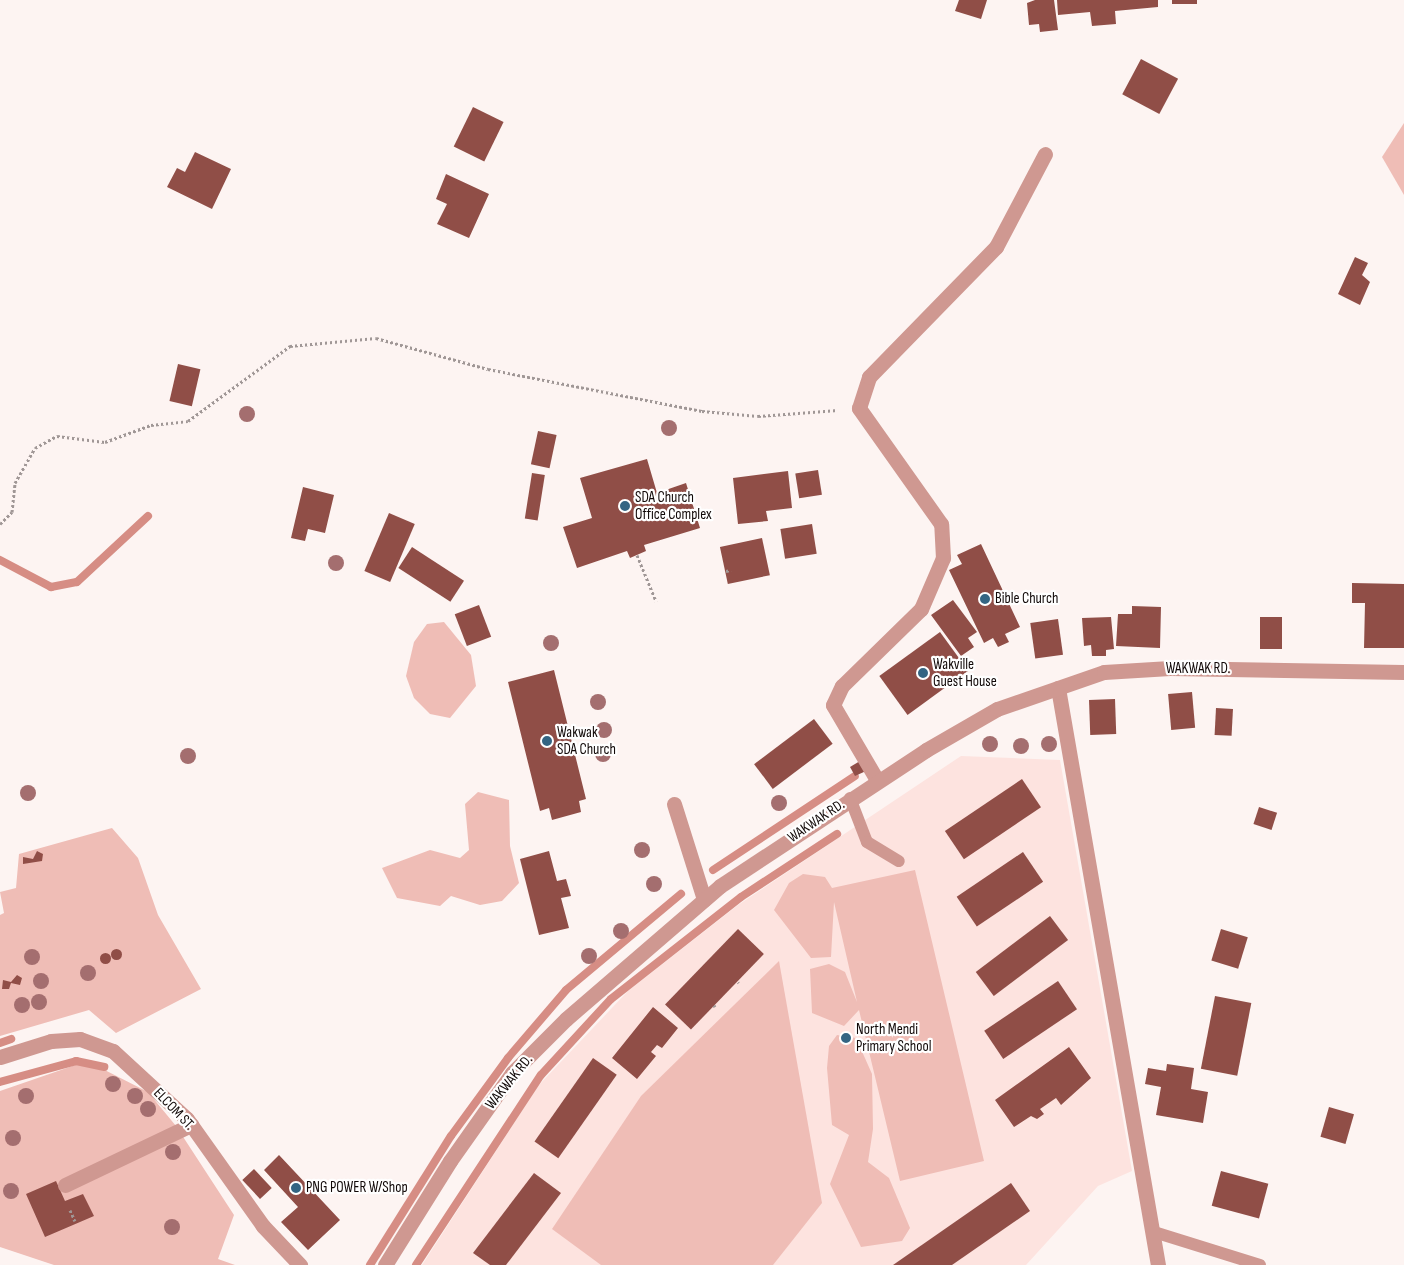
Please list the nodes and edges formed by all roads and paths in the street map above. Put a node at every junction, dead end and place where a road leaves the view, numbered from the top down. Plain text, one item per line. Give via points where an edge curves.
1 (1045, 154) dead end
2 (859, 408) junction
3 (0, 524) edge
4 (637, 555) dead end
5 (731, 570) dead end
6 (726, 571) dead end
7 (656, 601) dead end
8 (1404, 672) edge
9 (1058, 688) junction
10 (876, 780) junction
11 (850, 798) junction
12 (674, 804) dead end
13 (899, 861) dead end
14 (704, 899) junction
15 (0, 1057) edge
16 (191, 1125) junction
17 (64, 1185) dead end
18 (70, 1210) dead end
19 (75, 1221) dead end
20 (1154, 1232) junction
21 (300, 1265) edge
22 (385, 1265) edge
23 (1158, 1265) edge
24 (1260, 1265) edge

1 - 2 street via 996,247 869,377
2 - 3 path via 758,416 702,411 488,369 376,338 290,346 188,421 151,425 105,442 58,436 36,448 15,484 12,512
2 - 10 street via 941,524 943,558 921,609 842,686 833,705
4 - 7 path
5 - 6 path
8 - 9 street, WAKWAK RD. via 1170,668 1104,672
9 - 10 street, WAKWAK RD. via 997,709
9 - 20 street via 1124,1056 1134,1144
10 - 11 street, WAKWAK RD.
11 - 13 lane via 867,842
11 - 14 street, WAKWAK RD.
12 - 14 street
14 - 22 street, WAKWAK RD. via 566,1019 512,1073
15 - 16 street, ELCOM ST. via 52,1041 80,1039 113,1051
16 - 17 street
16 - 21 street, ELCOM ST. via 263,1226
18 - 19 path
20 - 23 street
20 - 24 lane

